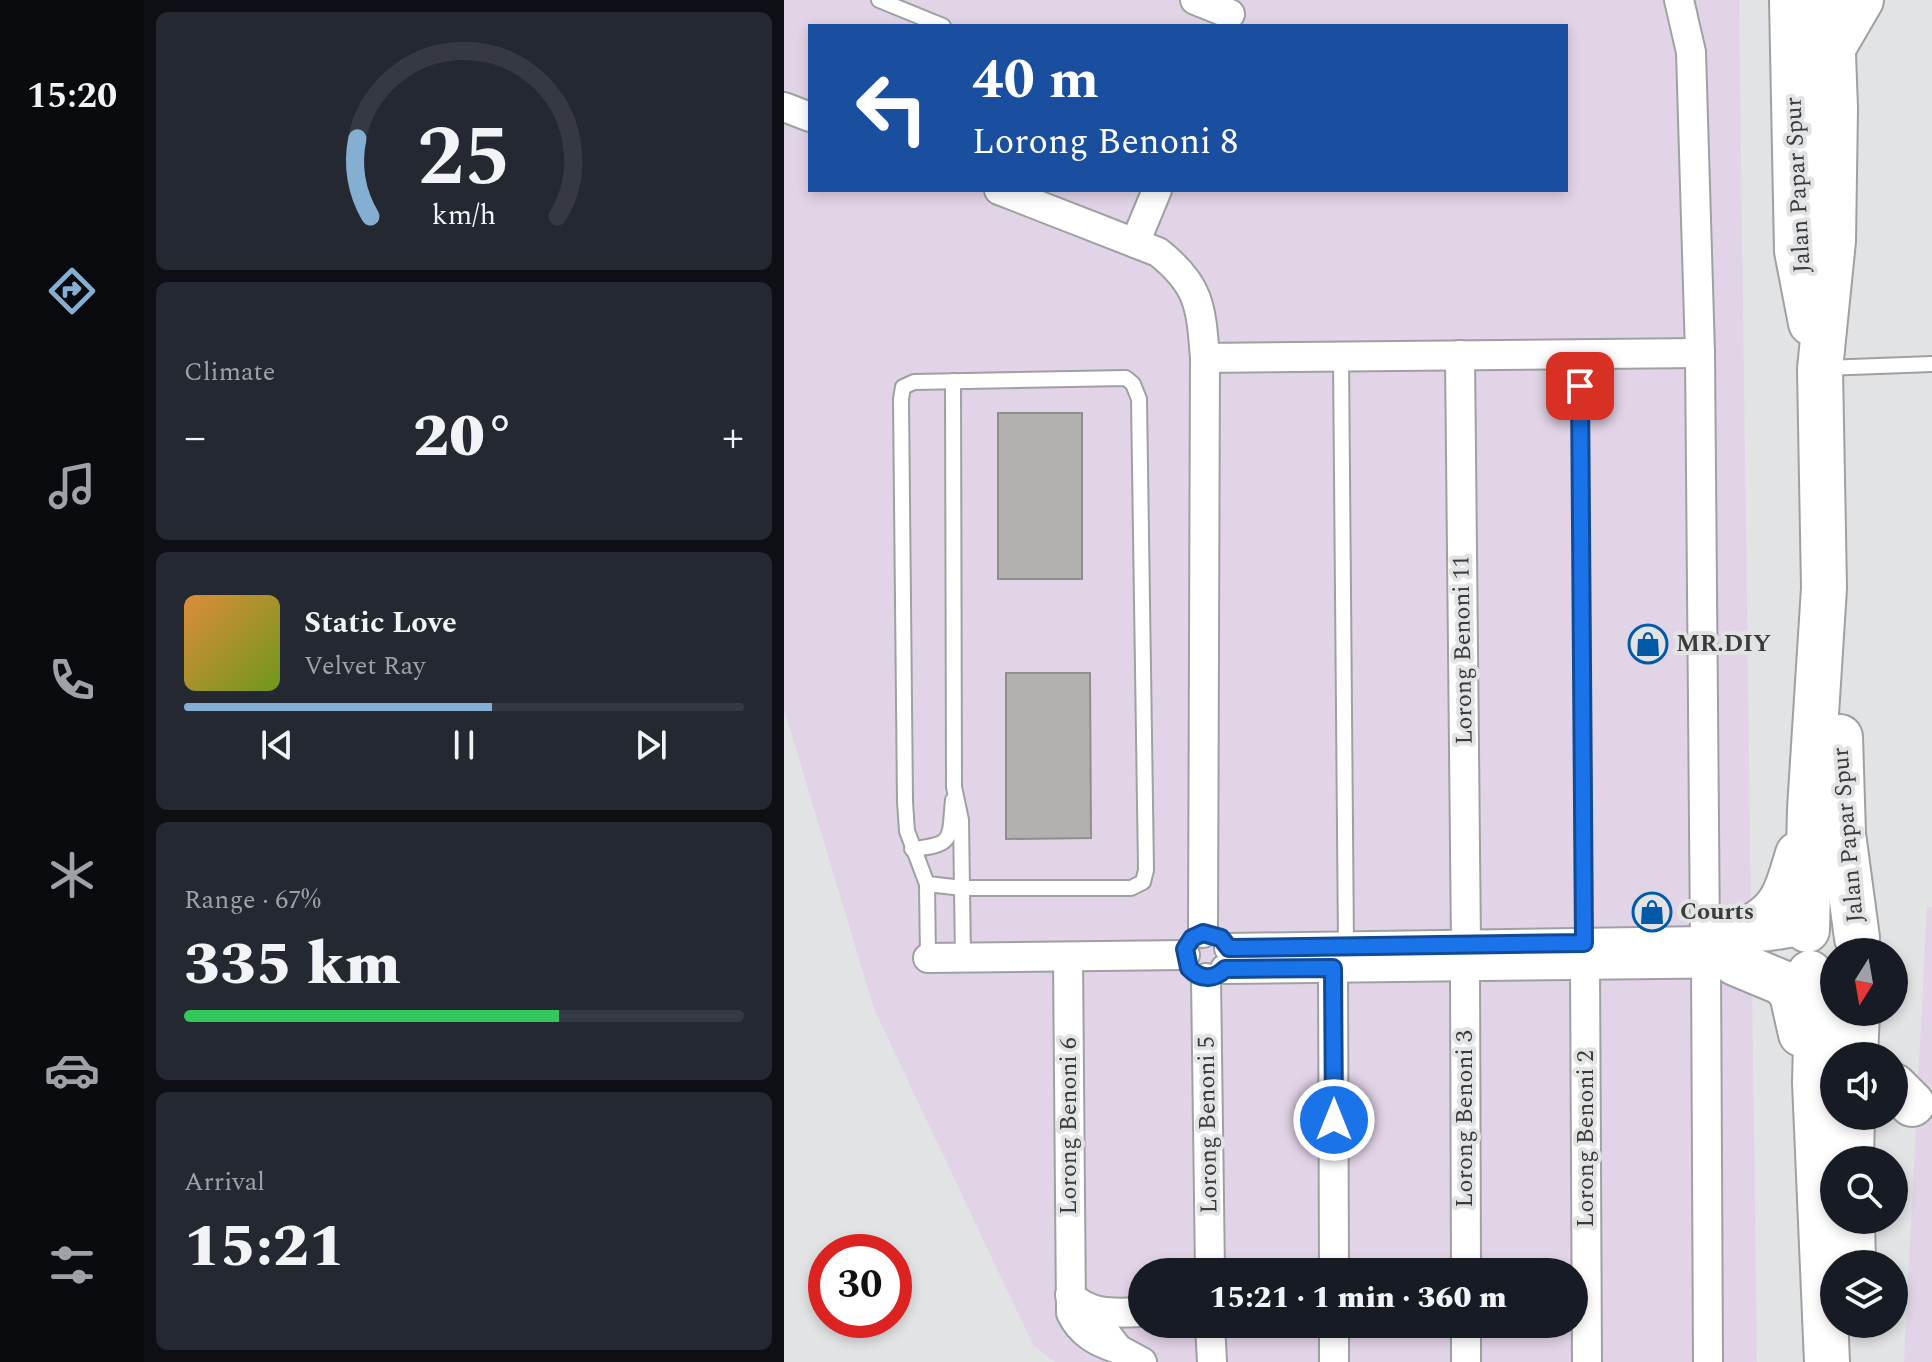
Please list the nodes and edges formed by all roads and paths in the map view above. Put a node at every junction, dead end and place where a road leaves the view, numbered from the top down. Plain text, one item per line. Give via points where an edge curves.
1 (879, 0) edge
2 (1195, 0) edge
3 (1679, 0) edge
4 (1792, 0) edge
5 (1831, 0) edge
6 (1861, 0) edge
7 (1231, 13) edge
8 (938, 24) edge
9 (1833, 48) junction
10 (784, 107) edge
11 (808, 116) edge
12 (1004, 192) edge
13 (1156, 192) edge
14 (1135, 243) junction
15 (1700, 353) junction
16 (1460, 355) junction
17 (1580, 355) junction
18 (1341, 356) junction
19 (1205, 358) junction
20 (1932, 364) edge
21 (1820, 369) junction
22 (953, 381) junction
23 (1824, 588) junction
24 (954, 787) junction
25 (1810, 809) junction
26 (912, 849) junction
27 (927, 884) junction
28 (963, 888) junction
29 (1203, 933) junction
30 (1853, 938) edge
31 (1857, 938) edge
32 (1718, 952) junction
33 (1585, 954) junction
34 (1185, 955) junction
35 (1465, 955) junction
36 (1068, 957) junction
37 (1340, 957) junction
38 (928, 958) joint
39 (963, 958) junction
40 (1814, 962) edge
41 (1220, 965) junction
42 (1820, 1077) edge
43 (1820, 1086) edge
44 (1823, 1130) edge
45 (1210, 1258) edge
46 (1334, 1258) edge
47 (1466, 1258) edge
48 (1070, 1295) junction
49 (1128, 1313) edge
50 (1128, 1314) edge
51 (1211, 1338) edge
52 (1334, 1338) edge
53 (1466, 1338) edge
54 (1853, 1338) edge
55 (1130, 1356) edge
56 (1212, 1362) edge
57 (1334, 1362) edge
58 (1466, 1362) edge
59 (1587, 1362) edge
60 (1708, 1362) edge
61 (1827, 1362) edge
62 (1853, 1362) edge

1 - 8 lane
2 - 7 street
3 - 15 street via 1691,52
4 - 21 main road, Jalan Papar Spur via 1797,251
5 - 9 main road, Jalan Papar Spur
6 - 9 main road
9 - 21 main road, Jalan Papar Spur via 1833,241
10 - 11 street
12 - 14 street
13 - 14 street
14 - 19 street via 1158,252 1188,281 1200,310
15 - 17 street
15 - 32 street
16 - 17 street
16 - 18 street
16 - 35 street, Lorong Benoni 11
17 - 33 lane
18 - 19 street
18 - 37 lane
19 - 29 street
20 - 21 lane
21 - 23 main road, Jalan Papar Spur
22 - 24 lane
22 - 26 lane via 909,383 901,399 905,802
22 - 28 lane via 1117,377 1133,384 1139,399 1143,882 1131,888
23 - 25 main road, Jalan Papar Spur
23 - 31 main road, Jalan Papar Spur via 1840,742 1843,834
24 - 26 lane via 949,836 937,846
24 - 28 lane via 961,820
25 - 32 main road via 1777,910
25 - 40 main road
26 - 27 lane
27 - 28 lane
27 - 38 lane
28 - 39 lane
29 - 34 street via 1192,938
29 - 41 street via 1221,938
30 - 40 main road, Jalan Papar Spur via 1844,924 1824,921
32 - 33 street
32 - 40 street
32 - 43 main road via 1783,983 1792,994
32 - 60 street
33 - 35 street
33 - 59 street, Lorong Benoni 2
34 - 36 street
34 - 41 street via 1199,976
35 - 37 street
35 - 47 street, Lorong Benoni 3
36 - 39 street
36 - 48 street, Lorong Benoni 6
37 - 41 street
37 - 46 street
38 - 39 street
40 - 42 main road
41 - 45 street, Lorong Benoni 5
44 - 61 main road
48 - 49 street via 1084,1308
48 - 55 street via 1076,1324
50 - 55 street via 1108,1326 1107,1335
51 - 56 street
52 - 57 street
53 - 58 street
54 - 62 main road

